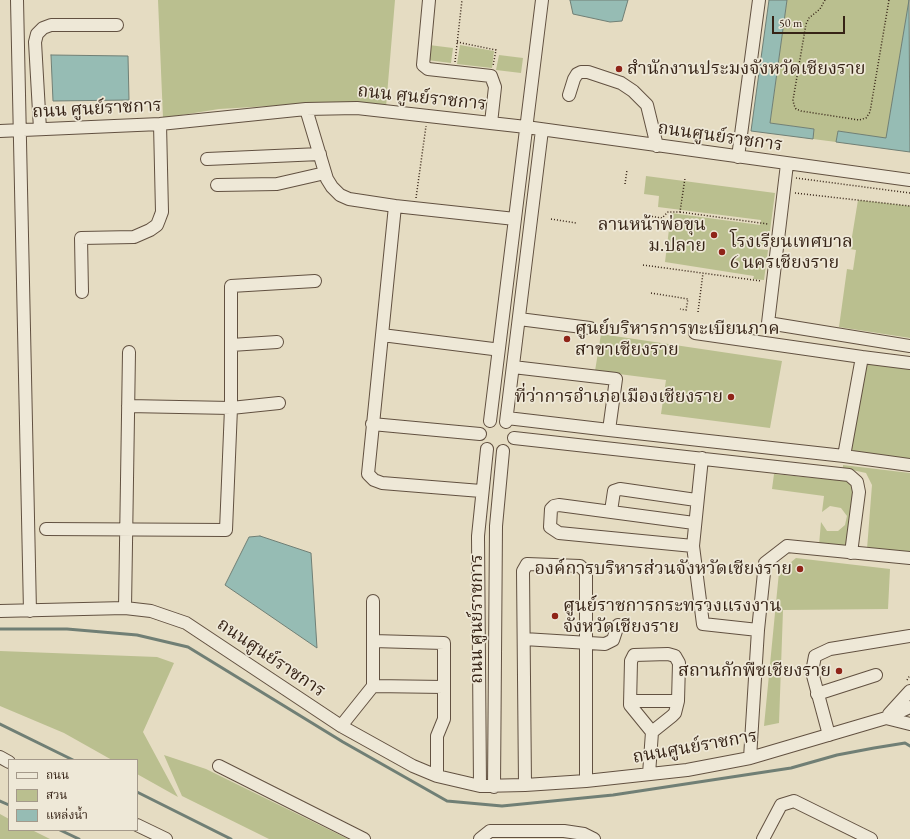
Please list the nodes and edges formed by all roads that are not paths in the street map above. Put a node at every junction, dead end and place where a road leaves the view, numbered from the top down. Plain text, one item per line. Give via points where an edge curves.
1 (17, 0) edge
2 (429, 0) edge
3 (542, 0) edge
4 (759, 0) edge
5 (117, 25) dead end
6 (569, 96) dead end
7 (306, 109) junction
8 (487, 123) junction
9 (160, 124) junction
10 (526, 127) junction
11 (40, 129) junction
12 (542, 130) junction
13 (0, 131) edge
14 (20, 131) junction
15 (657, 146) junction
16 (320, 154) junction
17 (738, 158) junction
18 (207, 159) dead end
19 (787, 164) junction
20 (325, 173) junction
21 (910, 180) edge
22 (217, 185) dead end
23 (395, 206) junction
24 (515, 219) junction
25 (315, 281) dead end
26 (82, 292) dead end
27 (519, 319) junction
28 (590, 328) dead end
29 (695, 333) dead end
30 (382, 335) junction
31 (277, 342) dead end
32 (231, 345) junction
33 (910, 346) edge
34 (492, 349) dead end
35 (129, 352) dead end
36 (862, 357) junction
37 (910, 363) edge
38 (513, 367) junction
39 (279, 403) dead end
40 (128, 406) junction
41 (231, 408) junction
42 (507, 420) junction
43 (490, 421) junction
44 (372, 424) junction
45 (609, 430) junction
46 (480, 434) junction
47 (514, 438) junction
48 (487, 449) junction
49 (503, 451) junction
50 (844, 456) junction
51 (702, 458) junction
52 (910, 465) edge
53 (482, 492) junction
54 (696, 500) junction
55 (610, 511) junction
56 (694, 523) junction
57 (46, 529) dead end
58 (126, 530) junction
59 (693, 546) junction
60 (851, 553) junction
61 (910, 558) edge
62 (373, 601) dead end
63 (125, 608) junction
64 (0, 611) edge
65 (30, 611) junction
66 (618, 626) dead end
67 (758, 630) junction
68 (910, 636) edge
69 (524, 639) junction
70 (373, 641) junction
71 (586, 643) junction
72 (876, 676) dead end
73 (373, 686) junction
74 (444, 687) junction
75 (910, 691) edge
76 (817, 694) junction
77 (630, 701) junction
78 (678, 701) junction
79 (910, 707) edge
80 (886, 718) junction
81 (910, 724) edge
82 (341, 726) junction
83 (652, 732) junction
84 (829, 735) junction
85 (750, 758) junction
86 (219, 766) dead end
87 (649, 774) junction
88 (437, 776) junction
89 (586, 781) junction
90 (480, 786) junction
91 (524, 786) junction
92 (494, 787) junction
93 (138, 825) edge
94 (166, 839) edge
95 (364, 839) edge
96 (480, 839) edge
97 (594, 839) edge
98 (763, 839) edge
99 (871, 839) edge

1 - 14 street, ถนน ศูนย์ราชการ
2 - 8 street via 423,65 428,69 491,78 488,84
3 - 10 street
4 - 17 street
5 - 11 street via 51,25 37,34 35,42
6 - 15 street via 574,79 581,72 621,83 647,105
7 - 8 street, ถนน ศูนย์ราชการ via 357,108
7 - 9 street, ถนน ศูนย์ราชการ
7 - 16 street
8 - 10 street, ถนน ศูนย์ราชการ
9 - 11 street, ถนน ศูนย์ราชการ
9 - 26 street via 162,212 157,225 134,237 81,238
10 - 12 street, ถนนศูนย์ราชการ
10 - 24 street
11 - 14 street, ถนน ศูนย์ราชการ
12 - 15 street, ถนนศูนย์ราชการ
12 - 27 street
13 - 14 street, ถนน ศูนย์ราชการ
14 - 65 street
15 - 17 street, ถนนศูนย์ราชการ
16 - 18 street
16 - 20 street
17 - 19 street, ถนนศูนย์ราชการ
19 - 21 street, ถนนศูนย์ราชการ
19 - 33 street via 768,323
20 - 22 street via 278,184
20 - 23 street via 332,188 340,195 349,199
23 - 24 street
23 - 30 street
24 - 43 street
25 - 32 street via 231,286
27 - 28 street
27 - 38 street
29 - 36 street
30 - 34 street
30 - 44 street
31 - 32 street
32 - 41 street
35 - 40 street
36 - 37 street
36 - 50 street
38 - 42 street
38 - 45 street via 616,379
39 - 41 street
40 - 41 street
40 - 58 street
41 - 58 street via 226,530
42 - 43 street
42 - 45 street
42 - 47 street
43 - 46 street via 485,424
44 - 46 street
44 - 53 street via 368,474 374,480 382,483
45 - 50 street
46 - 48 street
47 - 49 street via 510,446
47 - 51 street
48 - 49 street via 492,452
48 - 53 street
49 - 92 street, ถนน ศูนย์ราชการ via 496,526
50 - 52 street
51 - 54 street
51 - 60 street via 849,475 857,482 859,492
53 - 90 street via 478,536
54 - 55 street via 620,489 614,493
54 - 56 street
55 - 56 street
55 - 59 street via 554,506 551,509 550,527 559,533
56 - 59 street
57 - 58 street
58 - 63 street
59 - 67 street via 703,624
60 - 61 street
60 - 67 street via 787,546 765,563
62 - 70 street
63 - 65 street, ถนนศูนย์ราชการ
63 - 82 street, ถนนศูนย์ราชการ via 152,611 186,623
64 - 65 street, ถนนศูนย์ราชการ
66 - 71 street via 616,636 610,643
67 - 85 street
68 - 76 street via 821,652 815,656 812,663
69 - 71 street
69 - 71 street via 523,571 527,564 580,566 586,572
69 - 91 street
70 - 73 street
70 - 74 street via 444,643
71 - 89 street
72 - 76 street
73 - 74 street
73 - 82 street
74 - 88 street via 444,719 437,736
75 - 80 street
76 - 84 street
77 - 78 street
77 - 78 street via 632,657 639,654 675,656 679,663
77 - 83 street via 634,712
78 - 83 street via 672,716
79 - 80 street, ถนนศูนย์ราชการ
80 - 81 street
80 - 84 street, ถนนศูนย์ราชการ
82 - 88 street, ถนนศูนย์ราชการ via 413,766
83 - 87 street
84 - 85 street, ถนนศูนย์ราชการ
85 - 87 street, ถนนศูนย์ราชการ
86 - 95 street
87 - 89 street, ถนนศูนย์ราชการ
88 - 90 street, ถนนศูนย์ราชการ
89 - 91 street, ถนนศูนย์ราชการ
90 - 92 street, ถนนศูนย์ราชการ
91 - 92 street, ถนนศูนย์ราชการ
93 - 94 street
96 - 97 street via 490,831 564,830
98 - 99 street via 781,805 794,801

